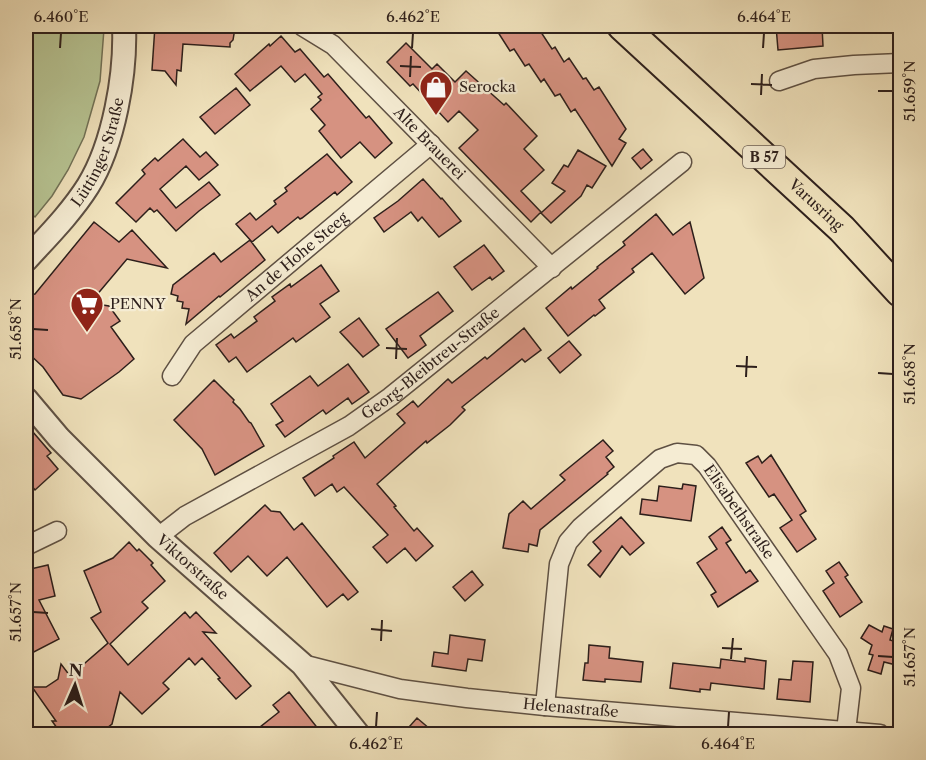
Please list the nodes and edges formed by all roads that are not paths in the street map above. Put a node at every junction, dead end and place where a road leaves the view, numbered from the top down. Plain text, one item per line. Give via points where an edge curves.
1 (124, 26) edge
2 (302, 26) edge
3 (622, 26) edge
4 (900, 63) edge
5 (779, 81) dead end
6 (431, 144) junction
7 (682, 162) dead end
8 (26, 260) edge
9 (552, 268) junction
10 (900, 292) edge
11 (172, 376) dead end
12 (26, 399) edge
13 (57, 531) dead end
14 (158, 537) junction
15 (26, 546) edge
16 (302, 664) junction
17 (545, 706) junction
18 (846, 731) junction
19 (358, 735) edge
20 (880, 735) edge

1 - 8 street, Lüttinger Straße via 121,86 108,143 88,185
2 - 6 street, Alte Brauerei via 333,45
3 - 10 main road, Varusring / B 57 via 842,229
4 - 5 street via 814,69
6 - 9 street, Alte Brauerei
6 - 11 street, An de Hohe Steeg via 193,344
7 - 9 street, Georg-Bleibtreu-Straße
9 - 14 street, Georg-Bleibtreu-Straße via 349,426 185,516
12 - 14 street, Viktorstraße via 59,438
13 - 15 street
14 - 16 street, Viktorstraße
16 - 17 street, Helenastraße via 400,689
16 - 19 street, Viktorstraße
17 - 18 street, Helenastraße
17 - 18 street, Elisabethstraße via 559,564 568,542 660,459 677,453 696,455 707,466 838,654 851,688
18 - 20 street, Helenastraße

